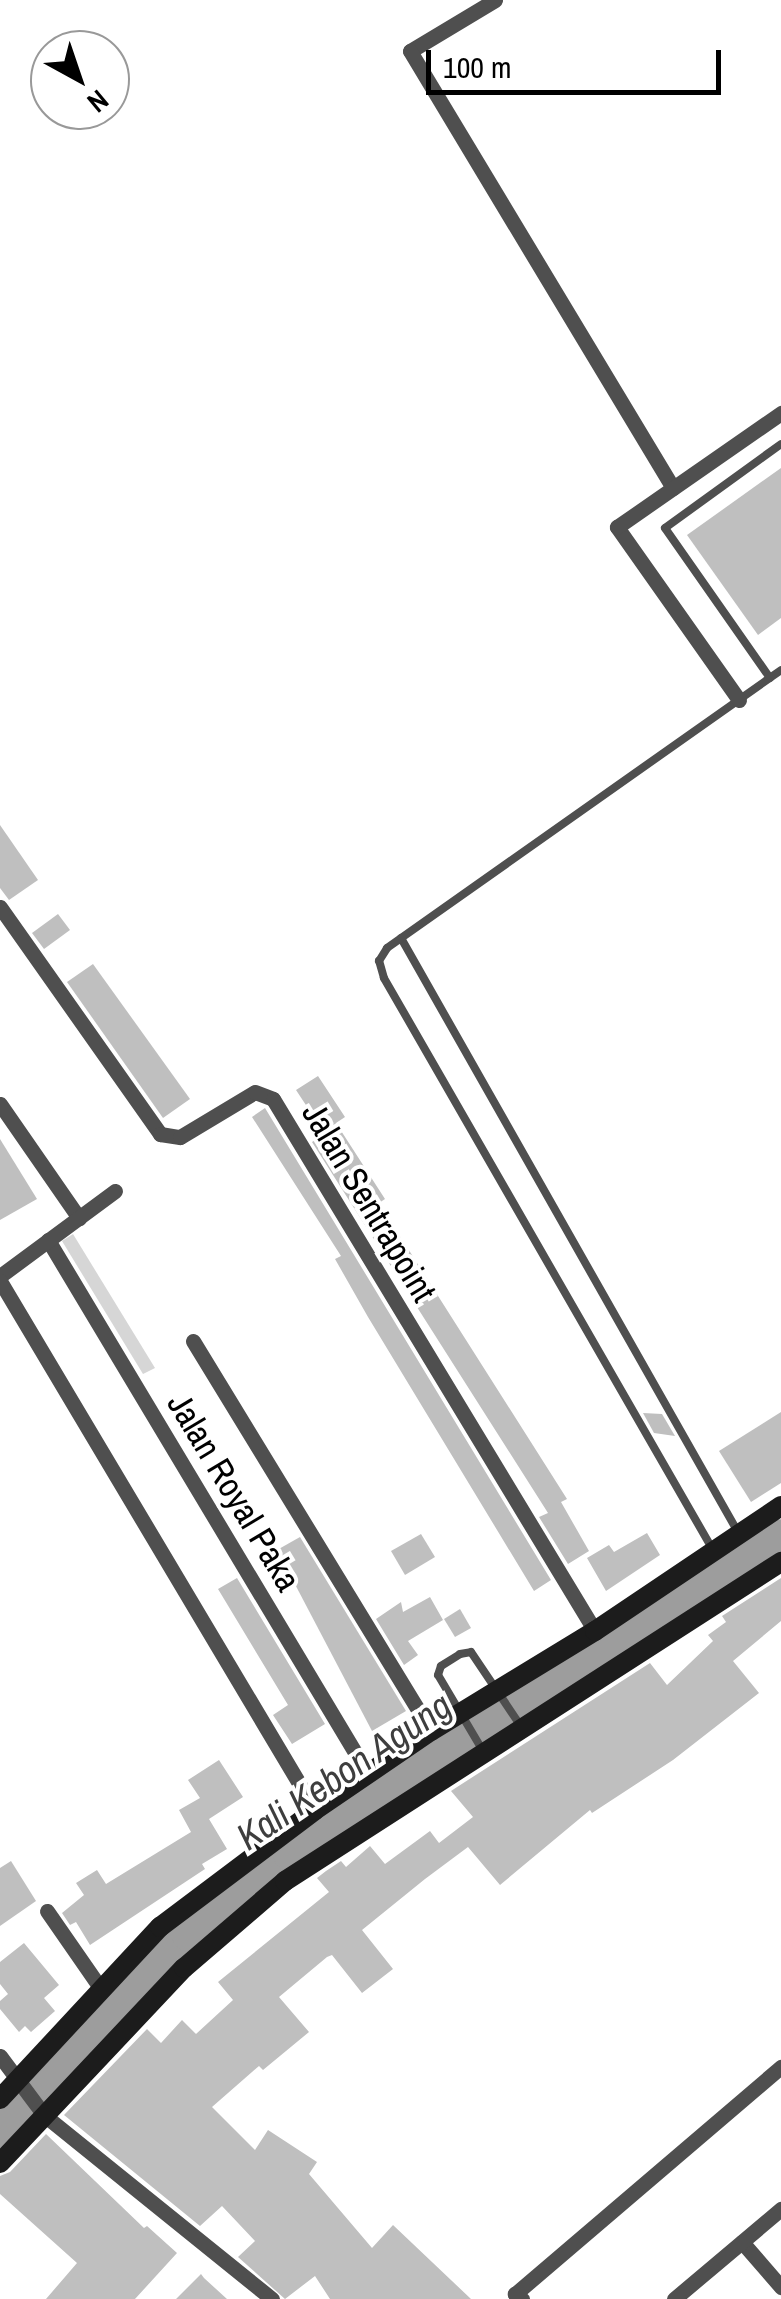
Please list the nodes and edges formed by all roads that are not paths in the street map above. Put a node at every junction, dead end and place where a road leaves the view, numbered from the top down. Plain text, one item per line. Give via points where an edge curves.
1 (495, 0) edge
2 (781, 413) edge
3 (781, 444) edge
4 (674, 488) junction
5 (781, 670) edge
6 (770, 678) junction
7 (739, 700) junction
8 (0, 907) edge
9 (401, 938) junction
10 (0, 1104) edge
11 (115, 1191) dead end
12 (78, 1218) junction
13 (48, 1240) junction
14 (0, 1279) edge
15 (193, 1342) dead end
16 (781, 1506) edge
17 (739, 1536) junction
18 (714, 1552) junction
19 (781, 1562) edge
20 (595, 1631) junction
21 (500, 1694) junction
22 (462, 1719) junction
23 (520, 1724) junction
24 (432, 1731) junction
25 (483, 1750) junction
26 (368, 1774) junction
27 (316, 1810) junction
28 (48, 1911) dead end
29 (101, 1989) junction
30 (0, 2056) edge
31 (781, 2067) edge
32 (21, 2085) junction
33 (0, 2098) edge
34 (42, 2112) junction
35 (0, 2163) edge
36 (781, 2210) edge
37 (742, 2242) junction
38 (781, 2287) edge
39 (272, 2299) edge
40 (522, 2299) edge
41 (674, 2299) edge

1 - 4 street via 410,51
2 - 4 street
3 - 6 lane via 665,528
4 - 7 street via 617,527
5 - 6 lane
6 - 7 lane
7 - 9 lane
8 - 20 street, Jalan Sentrapoint via 160,1134 180,1137 255,1092 272,1099
9 - 17 lane
9 - 18 lane via 378,961 384,978
10 - 12 street
11 - 12 street
12 - 13 street
13 - 14 street
13 - 26 street, Jalan Royal Paka
14 - 27 street
15 - 24 street
16 - 17 street
17 - 18 street
18 - 20 street
19 - 23 street
20 - 21 street
21 - 22 street
21 - 22 lane via 472,1652 460,1654 438,1672
21 - 23 lane
22 - 24 street
22 - 25 lane
23 - 25 street
24 - 26 street
25 - 34 street via 285,1881 184,1968
26 - 27 street
27 - 29 street via 160,1926
28 - 29 street
29 - 32 street
30 - 32 street
31 - 40 street via 516,2294
32 - 33 street
32 - 34 street
34 - 35 street
34 - 39 street
36 - 37 street
37 - 38 street
37 - 41 street

